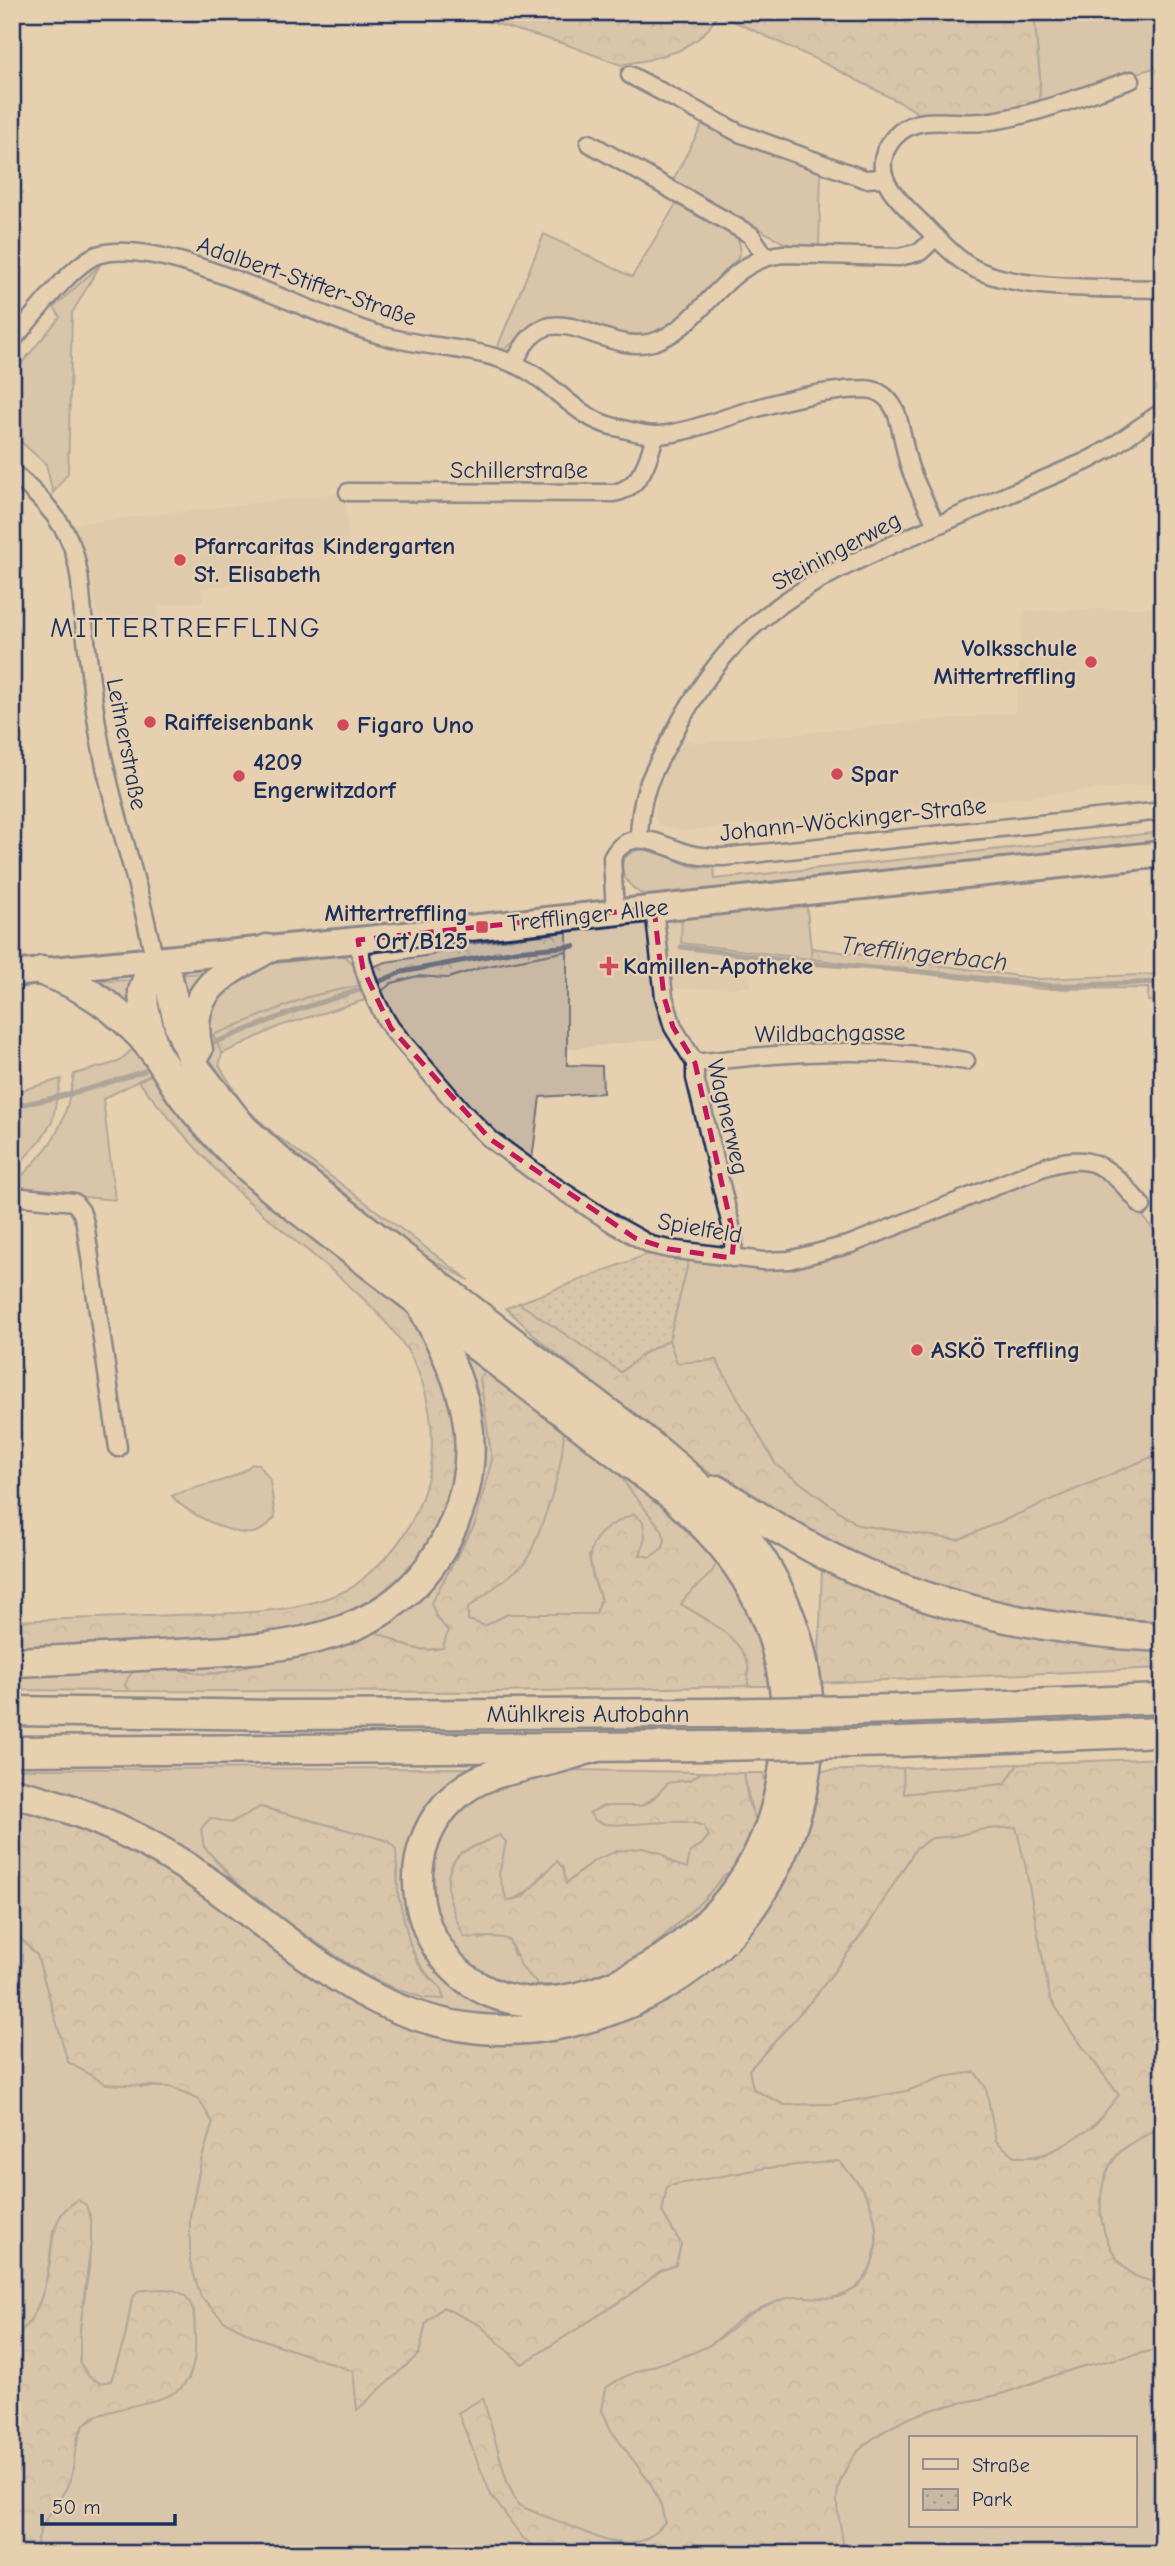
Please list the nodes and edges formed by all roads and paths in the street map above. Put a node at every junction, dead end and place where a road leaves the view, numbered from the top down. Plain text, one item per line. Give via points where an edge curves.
1 (631, 75) dead end
2 (1131, 80) dead end
3 (589, 144) dead end
4 (884, 178) junction
5 (936, 237) junction
6 (765, 256) junction
7 (1163, 289) edge
8 (12, 341) edge
9 (514, 364) junction
10 (1163, 411) edge
11 (655, 435) junction
12 (12, 472) edge
13 (348, 492) dead end
14 (936, 525) junction
15 (1163, 811) edge
16 (639, 839) junction
17 (1163, 854) edge
18 (654, 908) junction
19 (615, 912) junction
20 (358, 940) junction
21 (267, 949) junction
22 (154, 959) junction
23 (42, 971) junction
24 (12, 974) edge
25 (155, 1052) junction
26 (966, 1061) dead end
27 (695, 1063) junction
28 (213, 1091) junction
29 (12, 1196) edge
30 (1142, 1206) dead end
31 (732, 1258) junction
32 (420, 1303) junction
33 (118, 1448) dead end
34 (678, 1468) junction
35 (1163, 1637) edge
36 (12, 1662) edge
37 (1163, 1699) edge
38 (12, 1711) edge
39 (1163, 1732) edge
40 (594, 1748) junction
41 (12, 1751) edge
42 (12, 1793) edge

1 - 4 street via 739,133 865,179
2 - 4 street via 1008,118 913,124 891,142 883,156
3 - 6 street via 751,235
4 - 5 street via 894,195
5 - 6 street via 920,252 899,257
5 - 7 street via 965,263 1016,280
6 - 9 street via 742,269 662,338 636,344 550,326 528,337
8 - 9 street, Adalbert-Stifter-Straße via 81,264 98,255 125,253 158,256 224,275 381,336
9 - 11 street, Adalbert-Stifter-Straße via 538,376 581,413 608,426
10 - 14 street, Steiningerweg via 1087,461
11 - 13 street, Schillerstraße via 649,459 625,491
11 - 14 street, Adalbert-Stifter-Straße via 792,399 875,390 888,398 895,411 911,469
12 - 22 street, Leitnerstraße via 60,523 78,569 107,778 144,906
14 - 16 street, Steiningerweg via 807,588 737,641 691,702 650,777 641,806
15 - 16 street, Johann-Wöckinger-Straße via 723,857 701,857
16 - 19 street via 623,845 612,858
17 - 18 main road, Trefflinger Allee
18 - 19 main road, Trefflinger Allee
18 - 27 street, Wagnerweg via 667,1010
19 - 20 main road, Trefflinger Allee
20 - 21 main road, Trefflinger Allee
20 - 31 street, Spielfeld via 363,969 391,1028 490,1139 651,1245
21 - 22 main road, Trefflinger Allee
21 - 28 highway via 225,972 200,999 196,1042
22 - 23 main road, Trefflinger Allee
22 - 25 highway via 143,991
22 - 28 highway via 168,978 186,1048
23 - 24 main road, Trefflinger Allee
23 - 25 highway via 116,1009
25 - 32 highway via 185,1098 246,1167
26 - 27 street, Wildbachgasse via 830,1051
27 - 31 street, Wagnerweg via 734,1238
28 - 34 highway via 242,1127 288,1169
29 - 33 street via 61,1199 74,1202 81,1211
30 - 31 street, Spielfeld via 1105,1167 1088,1161 1065,1162 822,1253 789,1260
32 - 36 highway via 457,1376 470,1446 468,1478 447,1538 407,1590 375,1616 344,1631 261,1650
32 - 40 highway via 674,1497 707,1528 745,1576 769,1625 788,1719 787,1754 756,1857 738,1887 686,1942 653,1965 583,1995 552,2002 494,1994 452,1966 425,1925 418,1884 426,1839 463,1789 506,1769
34 - 35 highway via 830,1557 898,1587 992,1616 1082,1631
34 - 42 highway via 739,1529 788,1612 808,1693 808,1761 791,1834 773,1873 743,1919 687,1970 625,2005 554,2026 517,2030 439,2023 404,2013 364,1994 311,1959 163,1851 101,1822
37 - 38 highway, Mühlkreis Autobahn, bridge via 716,1713
39 - 40 highway, Mühlkreis Autobahn, bridge
40 - 41 highway, Mühlkreis Autobahn

